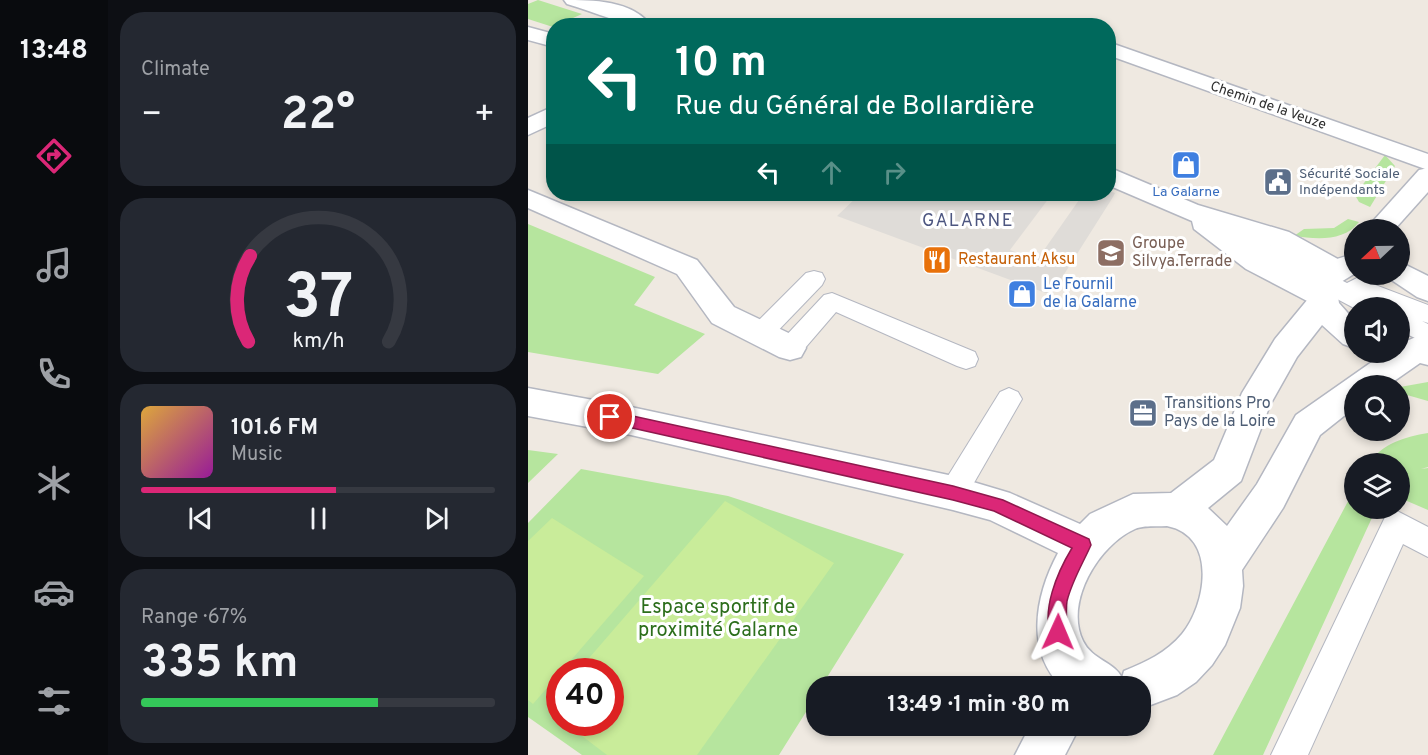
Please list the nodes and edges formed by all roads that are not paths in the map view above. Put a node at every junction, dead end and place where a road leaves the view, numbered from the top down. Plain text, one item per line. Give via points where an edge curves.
1 (574, 0) edge
2 (631, 18) edge
3 (528, 33) edge
4 (546, 39) edge
5 (1116, 51) edge
6 (546, 118) edge
7 (528, 128) edge
8 (1428, 162) edge
9 (1428, 176) edge
10 (1116, 179) edge
11 (528, 198) edge
12 (1189, 211) junction
13 (1388, 219) edge
14 (1336, 276) edge
15 (1410, 278) edge
16 (814, 279) dead end
17 (1428, 290) edge
18 (1362, 297) edge
19 (1428, 314) edge
20 (1344, 328) edge
21 (1410, 333) edge
22 (760, 334) junction
23 (1420, 346) edge
24 (790, 348) joint
25 (966, 359) dead end
26 (1377, 375) edge
27 (1344, 398) edge
28 (1009, 399) dead end
29 (528, 402) edge
30 (953, 493) junction
31 (1178, 510) junction
32 (1428, 543) edge
33 (1083, 545) junction
34 (1222, 566) junction
35 (1083, 676) edge
36 (1151, 683) edge
37 (1050, 736) edge
38 (1038, 755) edge
39 (1289, 755) edge

1 - 2 street
3 - 4 street
5 - 8 street, Chemin de la Veuze
6 - 7 street
9 - 13 street
10 - 12 street
11 - 22 street via 687,267 723,315
12 - 14 lane via 1267,252
12 - 14 street via 1256,262
14 - 18 lane
14 - 19 lane
14 - 20 street via 1334,320
14 - 31 street via 1254,403 1228,470
15 - 17 street
16 - 22 lane
21 - 23 lane
22 - 24 street
23 - 26 street
24 - 25 lane via 832,301
27 - 34 street via 1308,425 1270,496
28 - 30 lane
29 - 30 street
30 - 33 street via 997,505
31 - 33 street via 1158,507 1119,516 1101,526
31 - 34 street via 1196,521 1213,540
32 - 39 lane via 1397,525
33 - 35 street via 1058,603 1058,632 1066,656
34 - 36 street via 1223,599 1202,640 1188,660 1165,679
37 - 38 street

